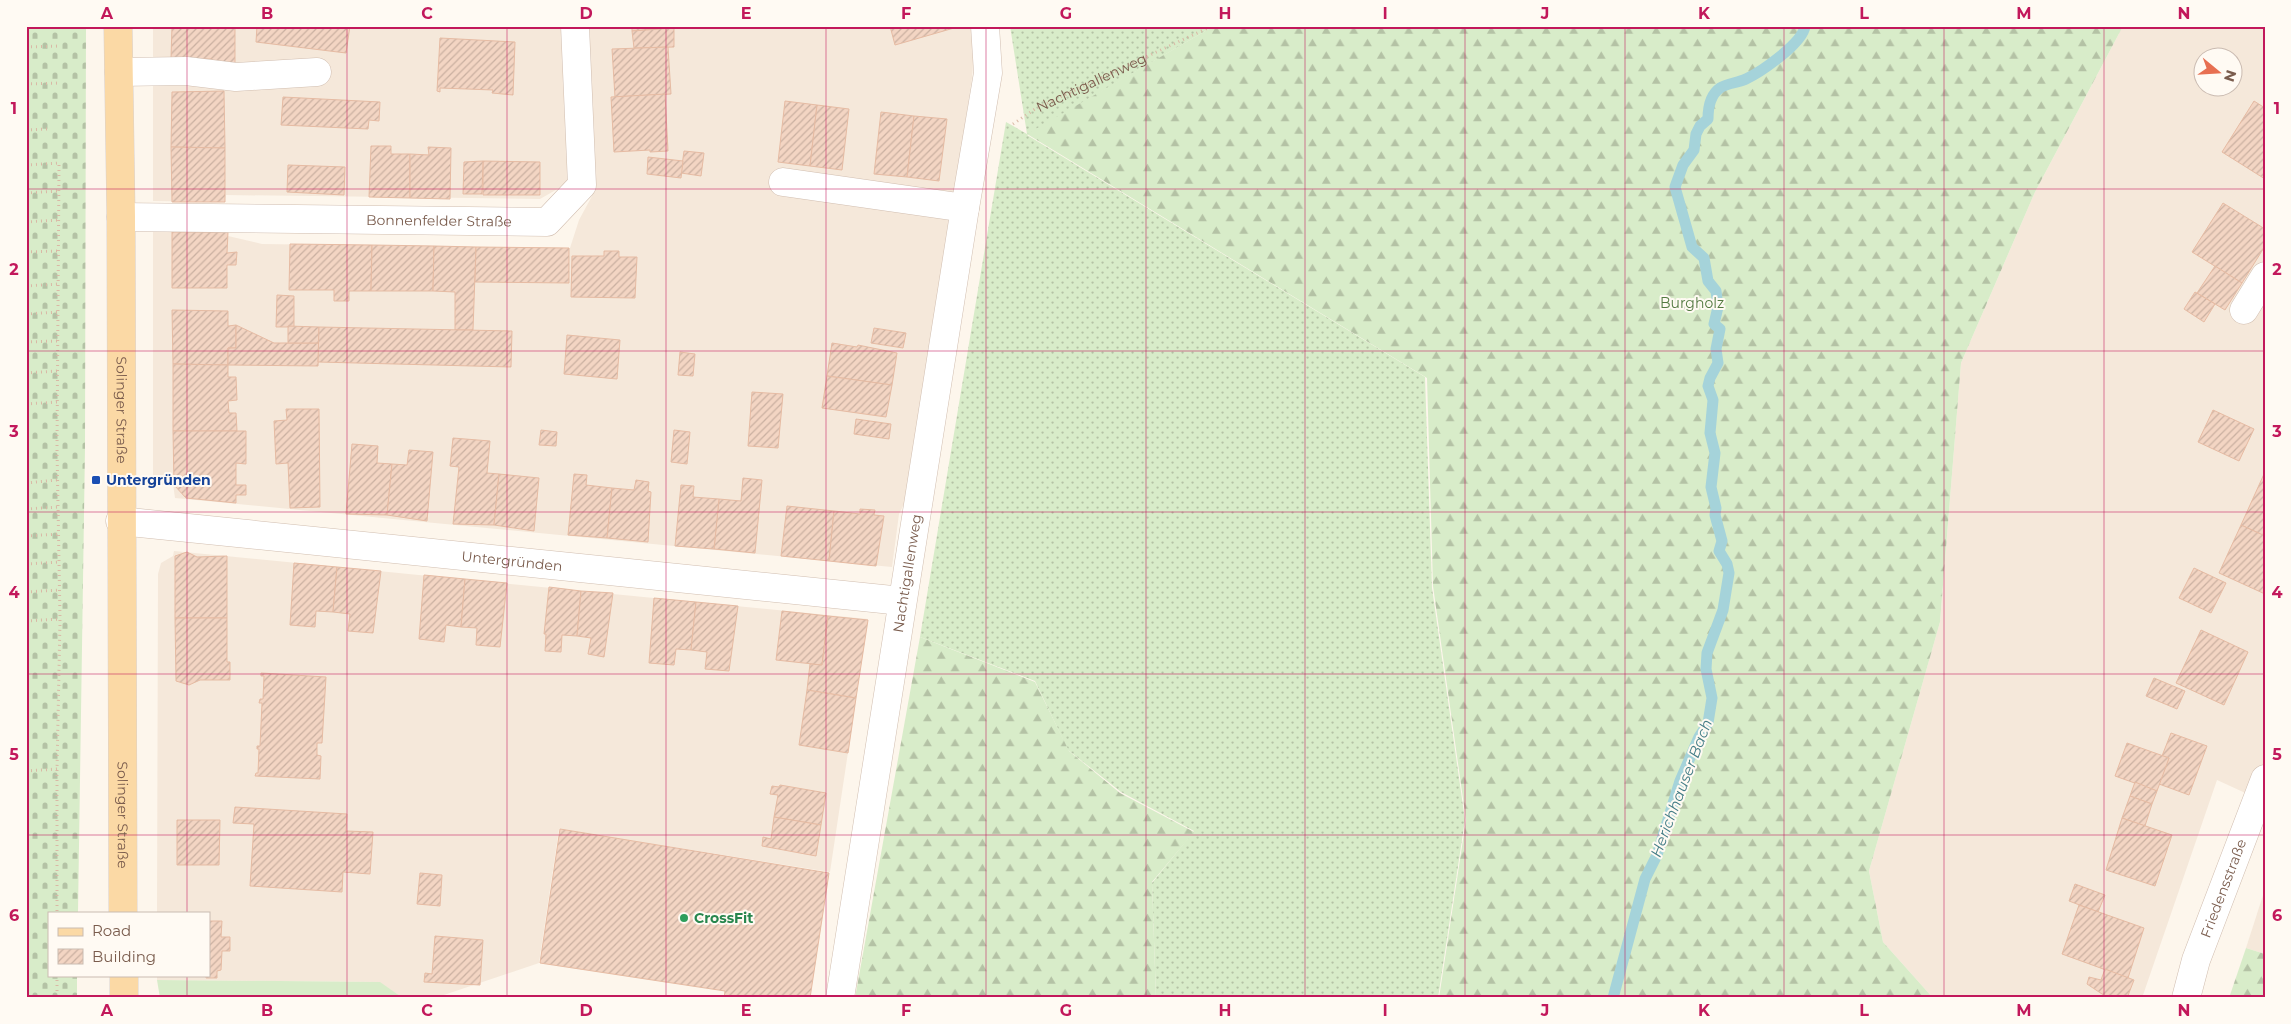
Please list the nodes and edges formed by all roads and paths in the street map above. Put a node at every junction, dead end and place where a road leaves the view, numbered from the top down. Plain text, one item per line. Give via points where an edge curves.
1 (118, 26) edge
2 (575, 26) edge
3 (985, 26) edge
4 (1212, 26) edge
5 (61, 46) dead end
6 (26, 48) edge
7 (119, 72) junction
8 (317, 72) dead end
9 (61, 83) dead end
10 (26, 84) edge
11 (48, 129) dead end
12 (26, 130) edge
13 (975, 149) junction
14 (26, 165) edge
15 (783, 182) dead end
16 (58, 191) junction
17 (26, 193) edge
18 (965, 208) junction
19 (121, 217) junction
20 (58, 220) junction
21 (26, 222) edge
22 (58, 250) junction
23 (26, 252) edge
24 (2265, 276) edge
25 (58, 284) junction
26 (26, 286) edge
27 (2244, 310) dead end
28 (58, 312) junction
29 (26, 314) edge
30 (57, 340) junction
31 (26, 342) edge
32 (57, 371) junction
33 (26, 373) edge
34 (57, 402) junction
35 (26, 404) edge
36 (57, 480) junction
37 (26, 483) edge
38 (58, 506) junction
39 (26, 509) edge
40 (120, 521) junction
41 (58, 534) junction
42 (26, 536) edge
43 (59, 562) junction
44 (26, 564) edge
45 (59, 590) junction
46 (26, 592) edge
47 (902, 601) junction
48 (60, 619) junction
49 (26, 621) edge
50 (57, 769) junction
51 (26, 771) edge
52 (2263, 787) edge
53 (57, 912) edge
54 (123, 912) edge
55 (57, 976) edge
56 (124, 976) edge
57 (57, 998) edge
58 (124, 998) edge
59 (840, 998) edge
60 (2186, 998) edge

1 - 7 main road, Solinger Straße
2 - 19 street, Bonnenfelder Straße via 582,185 547,222
3 - 13 street, Nachtigallenweg via 988,73
4 - 13 path, Nachtigallenweg via 1035,110
5 - 6 path
7 - 8 street via 186,71 236,77
7 - 19 main road, Solinger Straße
9 - 10 path
11 - 12 path
13 - 18 street, Nachtigallenweg
14 - 16 path via 59,163
15 - 18 street
16 - 17 path
16 - 20 path
18 - 47 street, Nachtigallenweg
19 - 40 main road, Solinger Straße
20 - 21 path
20 - 22 path
22 - 23 path
22 - 25 path
24 - 27 street
25 - 26 path
25 - 28 path
28 - 29 path
28 - 30 path
30 - 31 path
30 - 32 path
32 - 33 path
32 - 34 path
34 - 35 path
34 - 36 path
36 - 37 path
36 - 38 path
38 - 39 path
38 - 41 path
40 - 47 street, Untergründen
40 - 54 main road, Solinger Straße
41 - 42 path
41 - 43 path
43 - 44 path
43 - 45 path
45 - 46 path
45 - 48 path
47 - 59 street, Nachtigallenweg
48 - 49 path
48 - 50 path
50 - 51 path
50 - 53 path
52 - 60 street, Friedensstraße via 2196,960
55 - 57 path
56 - 58 main road

